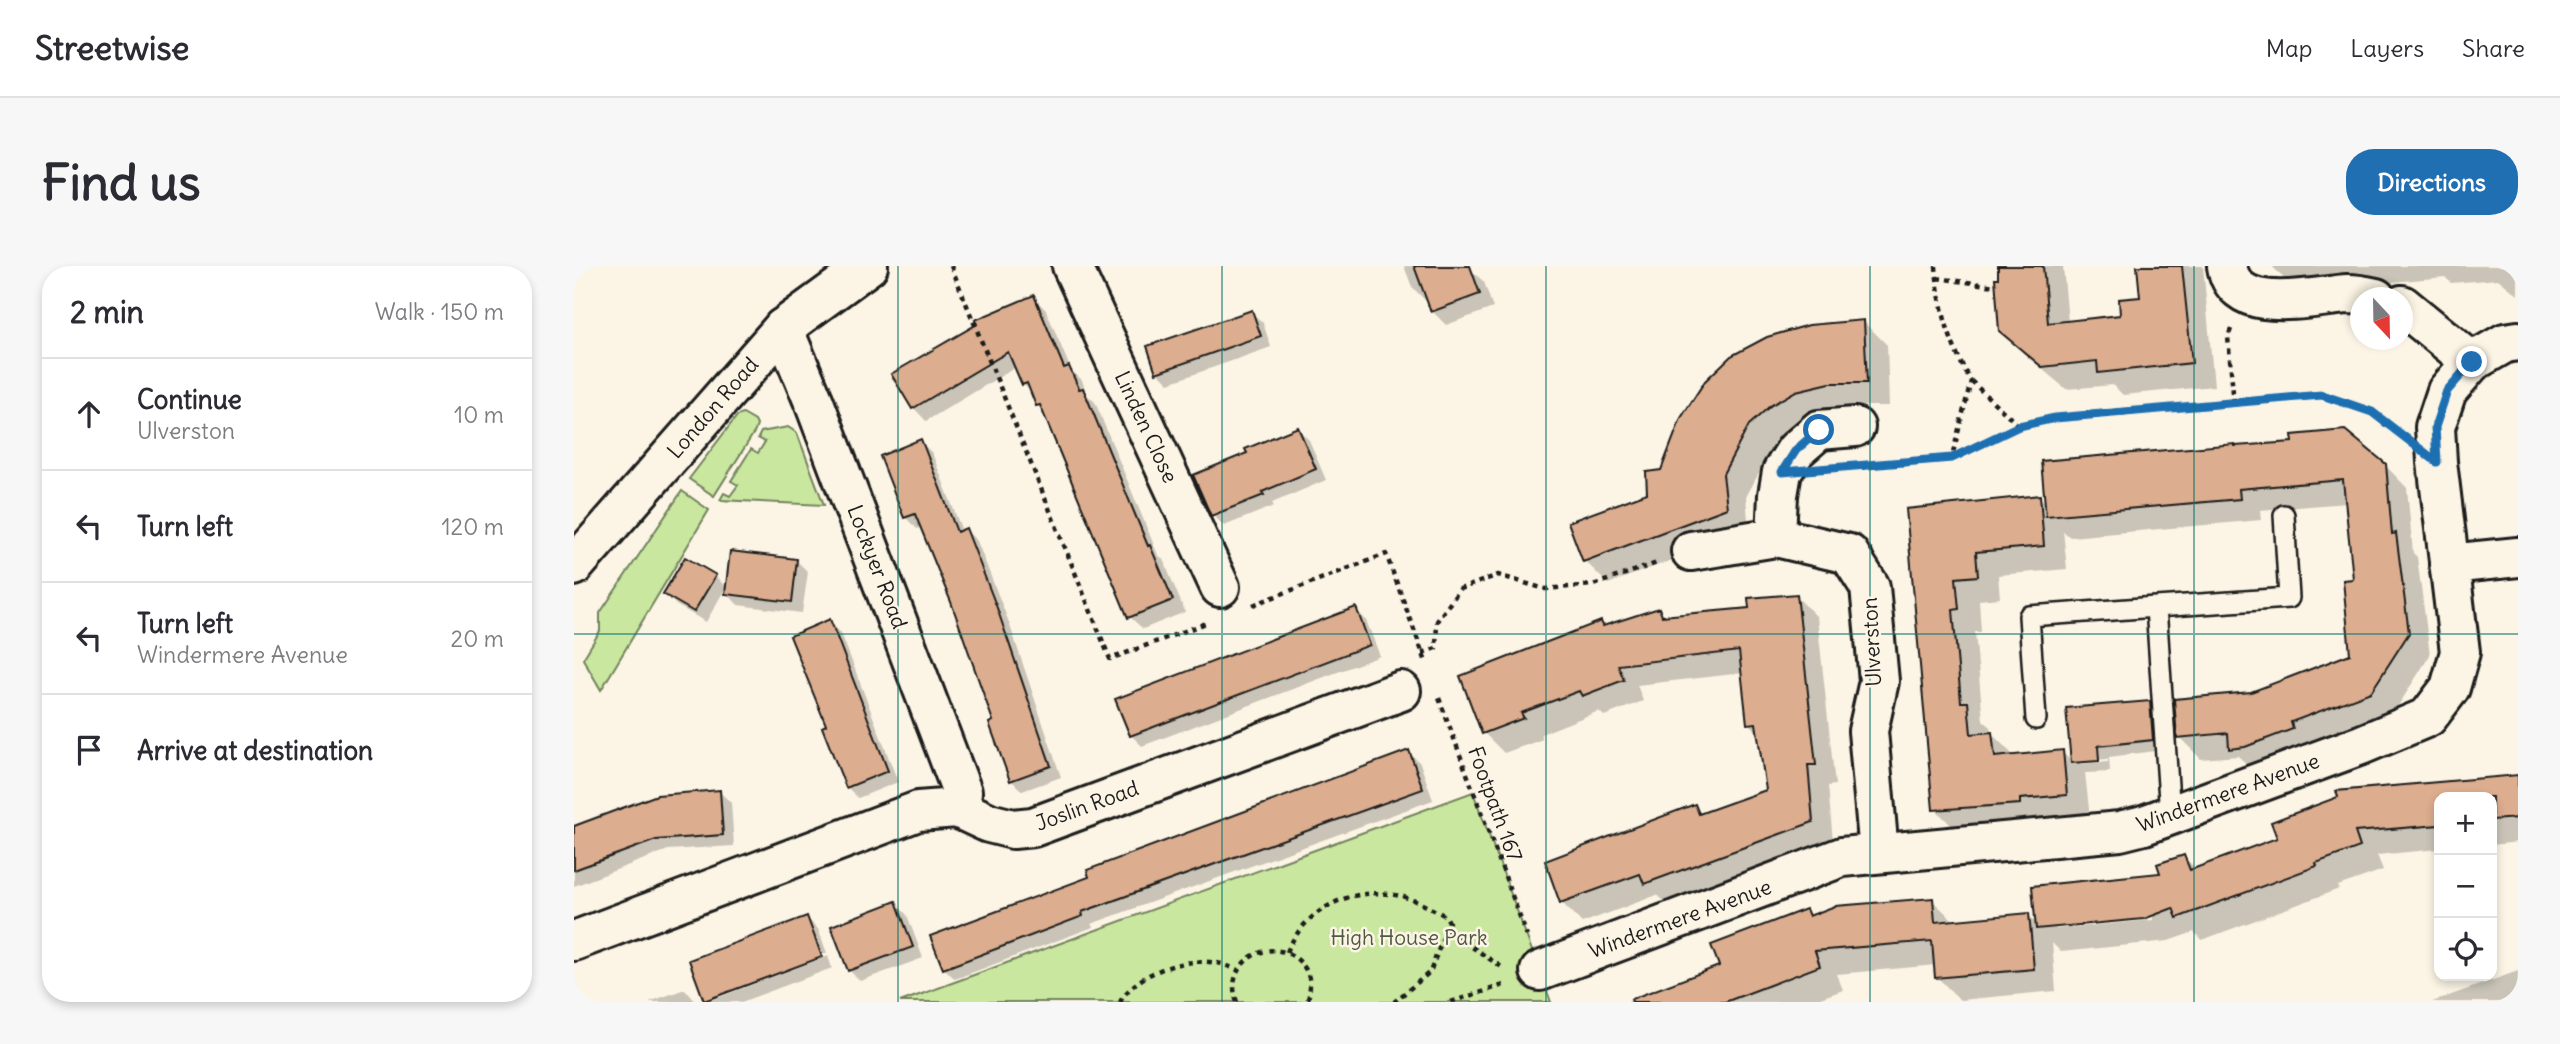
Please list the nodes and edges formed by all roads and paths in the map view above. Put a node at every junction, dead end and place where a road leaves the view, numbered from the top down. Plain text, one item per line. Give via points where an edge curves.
1 (868, 266) edge
2 (1072, 266) edge
3 (1936, 266) edge
4 (1937, 278) junction
5 (2237, 281) edge
6 (1995, 286) dead end
7 (2350, 294) edge
8 (2413, 313) edge
9 (783, 328) junction
10 (2518, 341) edge
11 (2472, 362) junction
12 (1971, 381) junction
13 (2234, 404) junction
14 (2019, 426) junction
15 (1855, 427) dead end
16 (1952, 458) junction
17 (2437, 462) junction
18 (1854, 468) dead end
19 (2284, 515) dead end
20 (1776, 537) junction
21 (1691, 551) joint
22 (2518, 556) edge
23 (2449, 564) junction
24 (574, 566) edge
25 (1220, 587) dead end
26 (2156, 607) junction
27 (1422, 653) dead end
28 (1401, 691) joint
29 (2036, 719) dead end
30 (957, 808) junction
31 (2170, 815) junction
32 (1879, 853) junction
33 (1447, 930) junction
34 (574, 940) edge
35 (1287, 952) junction
36 (1238, 970) junction
37 (1521, 974) junction
38 (1120, 1002) edge
39 (1237, 1002) edge
40 (1307, 1002) edge
41 (1394, 1002) edge
42 (1451, 1002) edge

1 - 9 street, London Road
2 - 25 street, Linden Close
3 - 4 path
4 - 6 path
4 - 12 path via 1960,364
5 - 7 street via 2268,301
5 - 13 path via 2228,337
8 - 11 street
9 - 24 street, London Road
9 - 30 street, Lockyer Road via 962,792
10 - 11 street, Windermere Avenue via 2505,343
11 - 17 street, Windermere Avenue via 2447,391 2435,427
12 - 14 path
12 - 16 path
13 - 14 path via 2055,418
13 - 17 path via 2322,395 2372,412
14 - 16 path
15 - 20 street via 1819,430 1796,450 1782,472
16 - 18 path
17 - 23 street, Windermere Avenue
19 - 26 lane via 2289,598
20 - 21 street, Ulverston
20 - 32 street, Ulverston via 1849,554 1870,587 1879,681 1868,731
21 - 27 path via 1593,585 1545,589 1498,575 1460,589 1437,621 1436,648
22 - 23 street
23 - 31 street, Windermere Avenue via 2459,652 2451,688 2428,717
26 - 29 lane via 2029,615
26 - 31 lane
28 - 30 street, Joslin Road via 1033,827 1001,826
28 - 37 path, Footpath 167 via 1432,680
30 - 34 street, Joslin Road via 918,811
31 - 32 street, Windermere Avenue via 2120,831
32 - 37 street, Windermere Avenue via 1842,857
33 - 35 path via 1446,916 1401,896 1365,892 1325,906 1293,937
33 - 37 path
33 - 41 path via 1430,972
35 - 36 path via 1259,952
35 - 40 path via 1301,962 1309,977
36 - 38 path via 1217,963 1183,963 1145,977 1127,989
36 - 39 path via 1234,983
37 - 42 path

